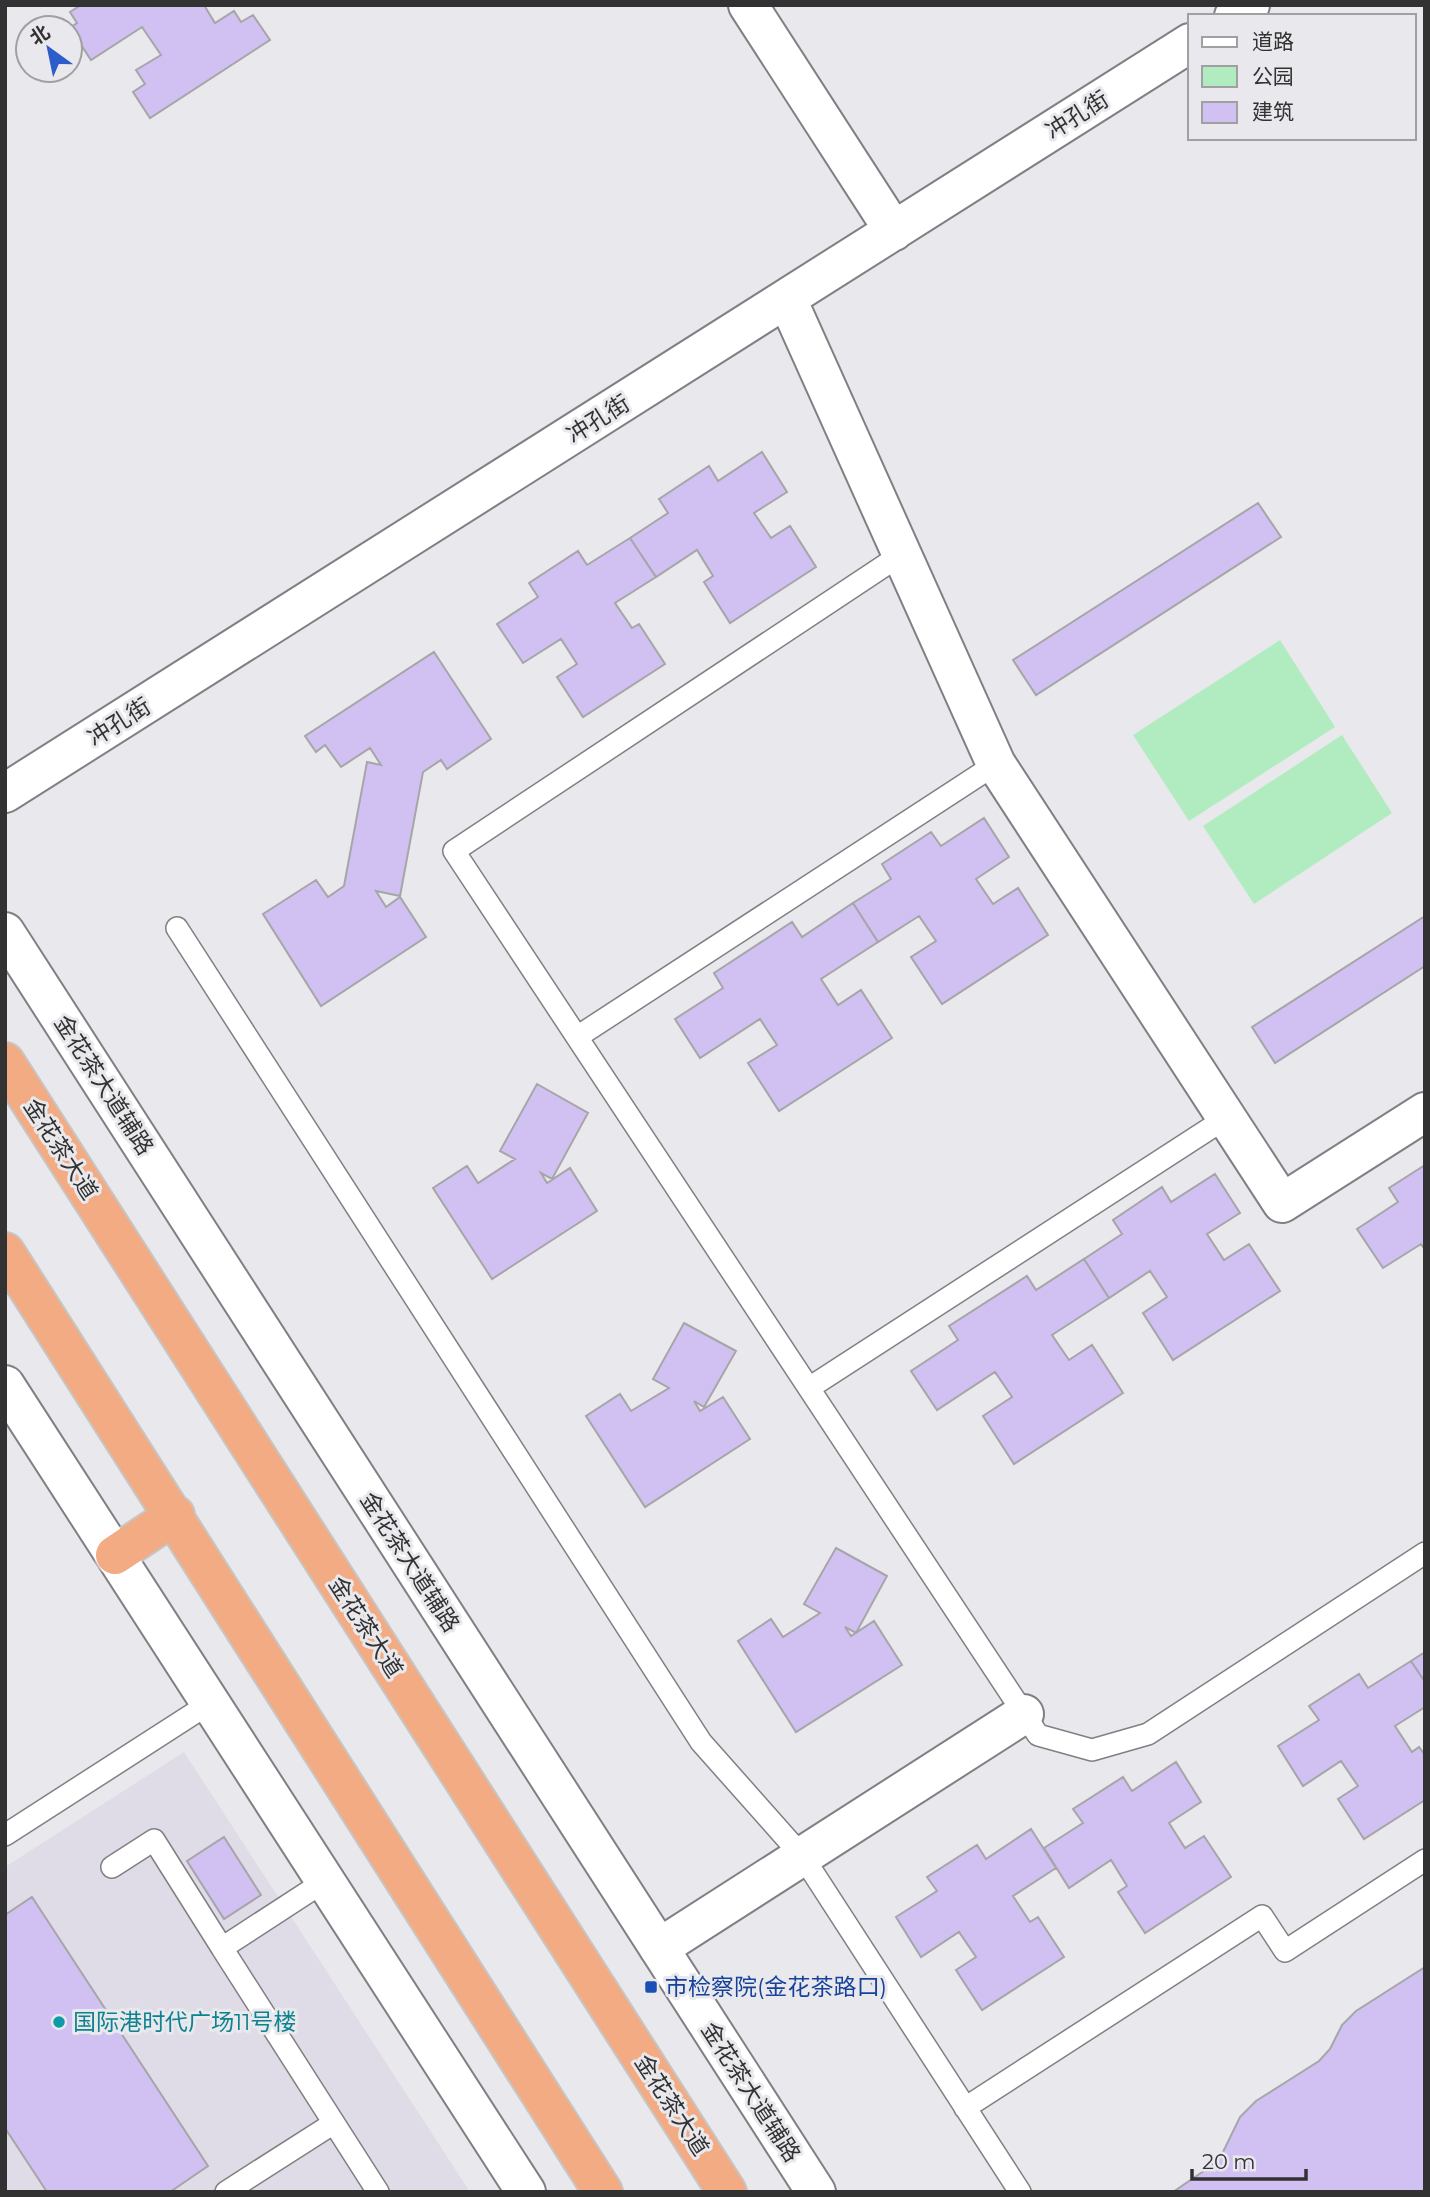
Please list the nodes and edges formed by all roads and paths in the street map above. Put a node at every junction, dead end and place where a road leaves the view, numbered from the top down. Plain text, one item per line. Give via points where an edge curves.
1 (748, 5) edge
2 (1188, 44) edge
3 (894, 231) junction
4 (787, 299) junction
5 (902, 554) junction
6 (996, 764) junction
7 (5, 793) edge
8 (177, 928) dead end
9 (5, 932) edge
10 (577, 1037) junction
11 (5, 1062) edge
12 (1425, 1112) edge
13 (1226, 1118) junction
14 (5, 1252) edge
15 (5, 1385) edge
16 (808, 1388) junction
17 (175, 1515) junction
18 (1425, 1553) edge
19 (115, 1555) junction
20 (210, 1703) junction
21 (1024, 1714) junction
22 (5, 1835) edge
23 (803, 1857) junction
24 (1425, 1860) edge
25 (112, 1867) dead end
26 (326, 1881) junction
27 (222, 1948) junction
28 (659, 1948) junction
29 (965, 2108) junction
30 (334, 2123) junction
31 (226, 2192) edge
32 (378, 2192) edge
33 (526, 2192) edge
34 (603, 2192) edge
35 (727, 2192) edge
36 (816, 2192) edge
37 (1020, 2192) edge

1 - 3 street
2 - 3 street, 冲孔街
3 - 4 street, 冲孔街
4 - 5 street
4 - 7 street, 冲孔街
5 - 6 street
5 - 10 lane via 454,851
6 - 10 lane
6 - 13 street
8 - 23 lane via 701,1742
9 - 28 street, 金花茶大道辅路
10 - 16 lane
11 - 35 highway, 金花茶大道
12 - 13 street via 1282,1203
13 - 16 lane
14 - 17 highway
15 - 19 street
16 - 21 lane
17 - 19 highway
17 - 34 highway
18 - 21 lane via 1148,1734 1092,1749 1038,1735
19 - 20 street
20 - 22 lane
20 - 26 street
21 - 23 street
23 - 28 street
23 - 29 lane
24 - 29 lane via 1284,1951 1262,1916
25 - 27 lane via 154,1840
26 - 27 lane
26 - 33 street
27 - 30 lane
28 - 36 street, 金花茶大道辅路
29 - 37 lane
30 - 31 lane
30 - 32 lane

